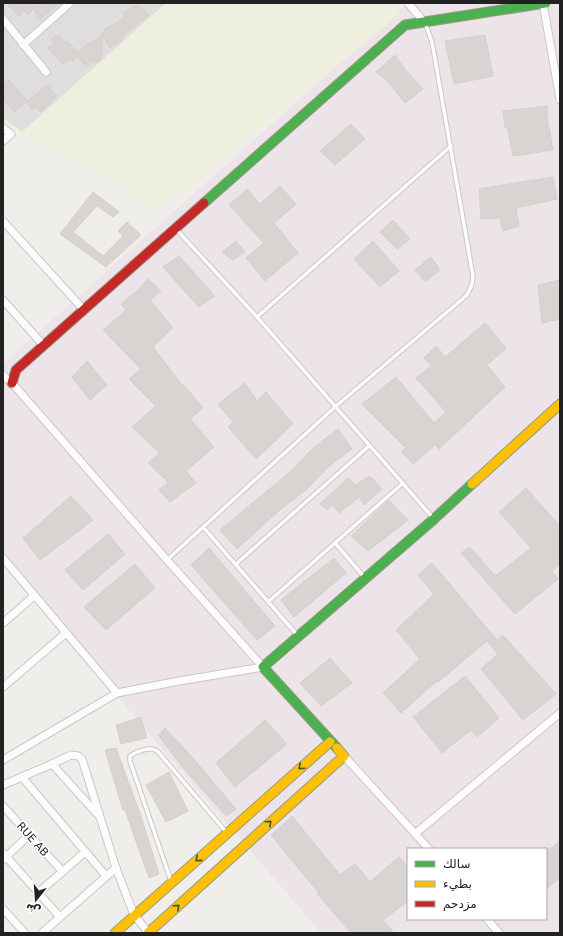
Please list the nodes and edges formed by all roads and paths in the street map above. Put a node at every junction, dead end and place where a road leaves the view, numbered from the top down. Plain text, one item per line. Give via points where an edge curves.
1 (70, 3) edge
2 (408, 3) edge
3 (544, 3) edge
4 (3, 19) edge
5 (424, 22) junction
6 (23, 45) junction
7 (46, 72) dead end
8 (560, 100) edge
9 (3, 128) edge
10 (3, 142) edge
11 (451, 146) junction
12 (3, 221) edge
13 (176, 229) junction
14 (3, 300) edge
15 (84, 310) junction
16 (258, 317) junction
17 (44, 346) junction
18 (3, 375) edge
19 (8, 382) edge
20 (560, 404) edge
21 (335, 407) junction
22 (369, 446) junction
23 (403, 483) junction
24 (434, 519) junction
25 (203, 527) junction
26 (335, 543) junction
27 (3, 558) edge
28 (167, 560) junction
29 (236, 564) junction
30 (365, 579) junction
31 (34, 596) junction
32 (268, 602) junction
33 (3, 623) edge
34 (66, 633) junction
35 (299, 636) junction
36 (263, 667) junction
37 (3, 687) edge
38 (117, 693) junction
39 (560, 713) edge
40 (330, 742) junction
41 (344, 756) junction
42 (3, 760) edge
43 (52, 764) junction
44 (22, 777) junction
45 (3, 785) edge
46 (3, 806) edge
47 (100, 817) junction
48 (227, 833) junction
49 (416, 833) junction
50 (28, 836) junction
51 (428, 848) edge
52 (85, 852) junction
53 (4, 856) edge
54 (116, 868) junction
55 (62, 872) junction
56 (106, 876) junction
57 (172, 882) junction
58 (38, 893) junction
59 (3, 909) edge
60 (134, 916) junction
61 (60, 917) junction
62 (488, 920) edge
63 (25, 933) edge
64 (42, 933) edge
65 (115, 933) edge
66 (148, 933) edge
67 (499, 933) edge

1 - 6 street
2 - 5 street
3 - 5 street
3 - 8 street
4 - 6 street
5 - 11 lane via 432,42
5 - 13 street via 405,26
6 - 7 street
9 - 10 street via 11,134
11 - 16 lane
11 - 21 lane via 473,276 471,288 466,296
12 - 15 street
13 - 15 street
13 - 16 lane
14 - 17 street
15 - 17 street
16 - 21 lane
17 - 19 street via 16,370
18 - 19 street
19 - 28 street
20 - 24 street
21 - 22 lane
21 - 25 lane
22 - 23 lane
22 - 29 lane
23 - 24 lane
23 - 26 lane
24 - 30 street
25 - 28 lane
25 - 29 lane
26 - 30 lane
26 - 32 lane
27 - 31 street
28 - 36 street
29 - 32 lane
30 - 35 street
31 - 33 street
31 - 34 street
32 - 35 lane
34 - 37 street
34 - 38 street
35 - 36 street
36 - 38 street
36 - 40 street
38 - 42 street
39 - 49 street
40 - 41 street
40 -> 48 street
41 - 49 street
66 -> 41 street
43 - 44 street
43 - 47 street
43 - 47 street via 71,755 82,759
44 - 45 street
44 - 52 street
46 - 50 street, RUE AB
47 - 54 street
48 -> 57 street
48 - 57 lane via 160,754 150,749 130,756
49 - 51 street
50 - 53 street
50 - 55 street, RUE AB
52 - 55 street
52 - 56 street
53 - 58 street
54 - 56 street
54 - 60 street
55 - 58 street
56 - 61 street
57 - 60 street
58 - 61 street
59 - 63 street
60 - 65 street
60 - 66 street
61 - 64 street
62 - 67 street

